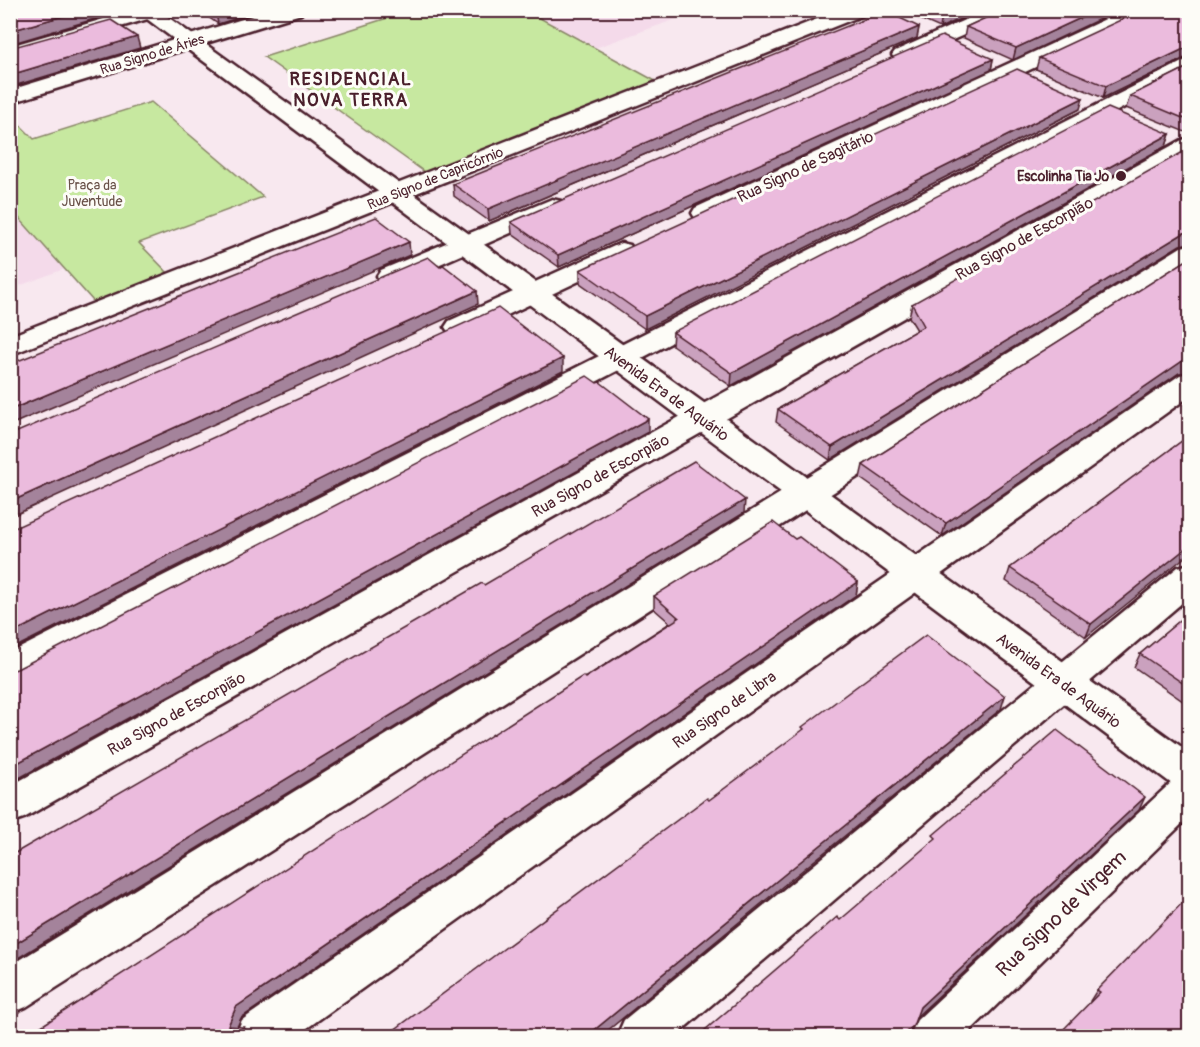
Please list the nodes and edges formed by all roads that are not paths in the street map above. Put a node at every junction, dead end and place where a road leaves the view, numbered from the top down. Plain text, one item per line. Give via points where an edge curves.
1 (294, 10) edge
2 (859, 10) edge
3 (1005, 10) edge
4 (1142, 10) edge
5 (151, 11) edge
6 (189, 43) junction
7 (10, 54) edge
8 (1190, 64) edge
9 (875, 67) edge
10 (10, 98) edge
11 (1183, 143) edge
12 (396, 194) junction
13 (572, 197) edge
14 (681, 224) edge
15 (649, 239) edge
16 (464, 244) junction
17 (1190, 253) edge
18 (367, 286) edge
19 (531, 293) junction
20 (433, 338) edge
21 (10, 346) edge
22 (619, 357) junction
23 (1190, 382) edge
24 (702, 418) junction
25 (805, 494) junction
26 (915, 574) junction
27 (1190, 576) edge
28 (10, 670) edge
29 (1063, 682) junction
30 (1190, 775) edge
31 (1190, 790) edge
32 (10, 806) edge
33 (10, 992) edge
34 (258, 1036) edge
35 (640, 1036) edge
36 (933, 1036) edge

1 - 6 street, Rua Signo de Áries
2 - 12 street, Rua Signo de Capricórnio
3 - 9 street
4 - 14 street, Rua Signo de Sagitário
5 - 6 street, Avenida Era de Aquário
5 - 7 street
6 - 10 street, Rua Signo de Áries
6 - 12 street, Avenida Era de Aquário
8 - 22 street
11 - 24 street, Rua Signo de Escorpião
12 - 16 street, Avenida Era de Aquário
12 - 21 street, Rua Signo de Capricórnio
13 - 16 street
15 - 19 street
16 - 18 street
16 - 19 street, Avenida Era de Aquário
17 - 25 street
19 - 20 street
19 - 22 street, Avenida Era de Aquário
22 - 24 street, Avenida Era de Aquário
22 - 28 street
23 - 26 street, Rua Signo de Libra
24 - 25 street, Avenida Era de Aquário
24 - 32 street, Rua Signo de Escorpião
25 - 26 street, Avenida Era de Aquário
25 - 33 street
26 - 29 street, Avenida Era de Aquário
26 - 34 street, Rua Signo de Libra
27 - 29 street
29 - 30 street, Avenida Era de Aquário
29 - 35 street
31 - 36 street, Rua Signo de Virgem

